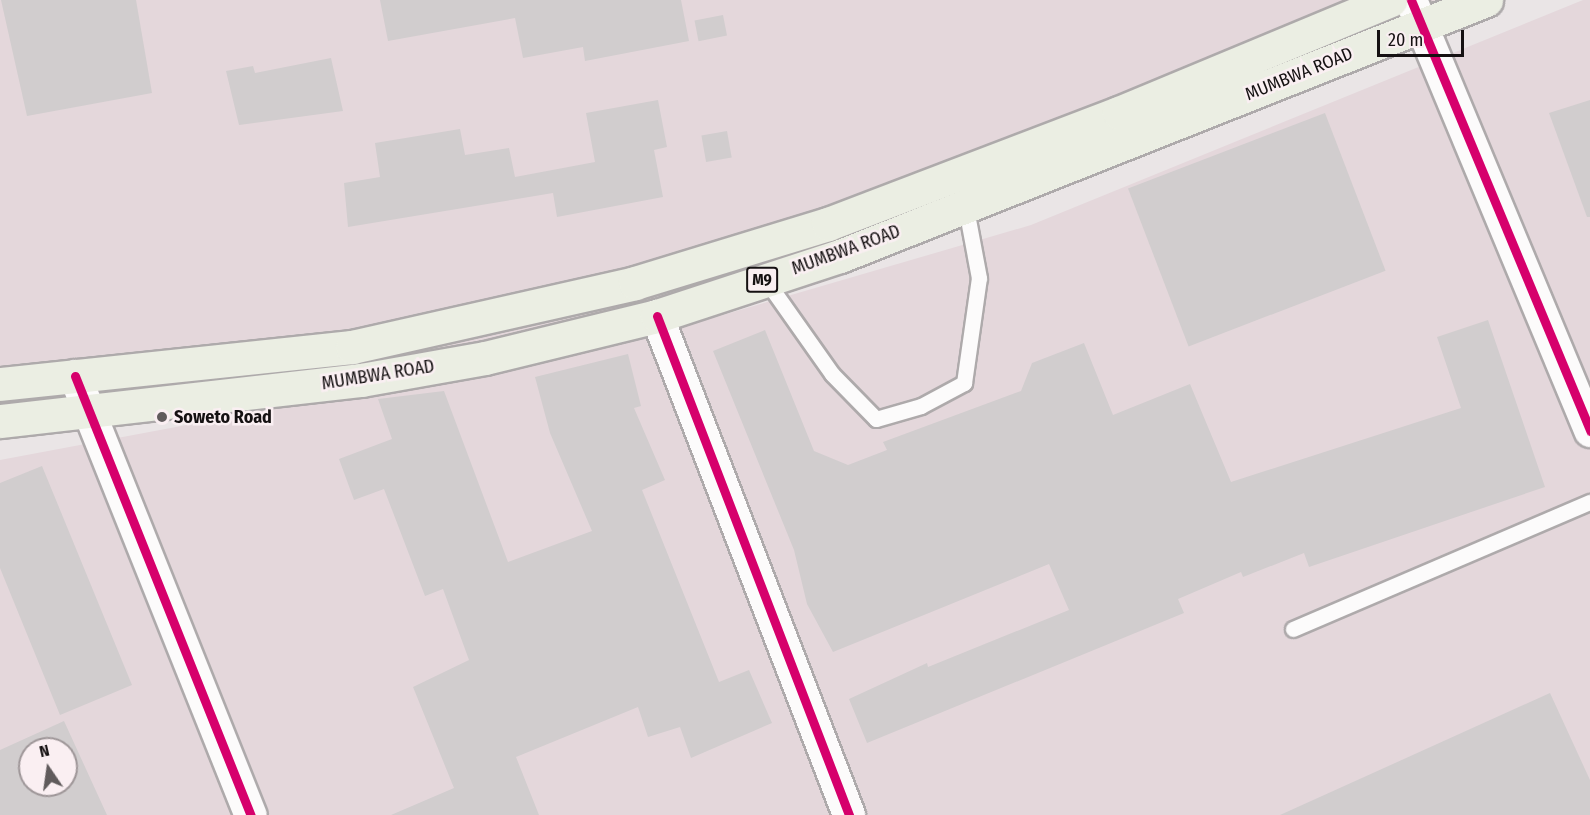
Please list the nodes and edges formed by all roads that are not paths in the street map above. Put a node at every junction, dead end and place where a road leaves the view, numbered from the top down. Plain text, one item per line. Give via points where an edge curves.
1 (1390, 0) edge
2 (1486, 0) edge
3 (1415, 13) edge
4 (965, 202) junction
5 (828, 224) junction
6 (840, 256) junction
7 (765, 279) junction
8 (657, 316) junction
9 (75, 376) junction
10 (0, 384) edge
11 (86, 411) junction
12 (0, 421) edge
13 (1590, 431) edge
14 (1590, 502) edge
15 (1293, 629) dead end
16 (251, 815) edge
17 (849, 815) edge

1 - 5 main road, MUMBWA ROAD / M9 via 1119,113
2 - 3 main road, MUMBWA ROAD / M9
3 - 4 main road, MUMBWA ROAD / M9
3 - 13 street
4 - 6 main road, MUMBWA ROAD / M9
4 - 7 lane via 979,278 964,383 921,406 876,419 832,374
5 - 6 main road
5 - 9 main road, MUMBWA ROAD / M9 via 635,283 467,325 352,347
6 - 7 main road, MUMBWA ROAD / M9
7 - 8 main road, MUMBWA ROAD / M9
8 - 11 main road, MUMBWA ROAD / M9 via 485,358 361,380
8 - 17 street
9 - 10 main road, MUMBWA ROAD / M9
9 - 11 street
11 - 12 main road, MUMBWA ROAD / M9
11 - 16 street
14 - 15 lane

